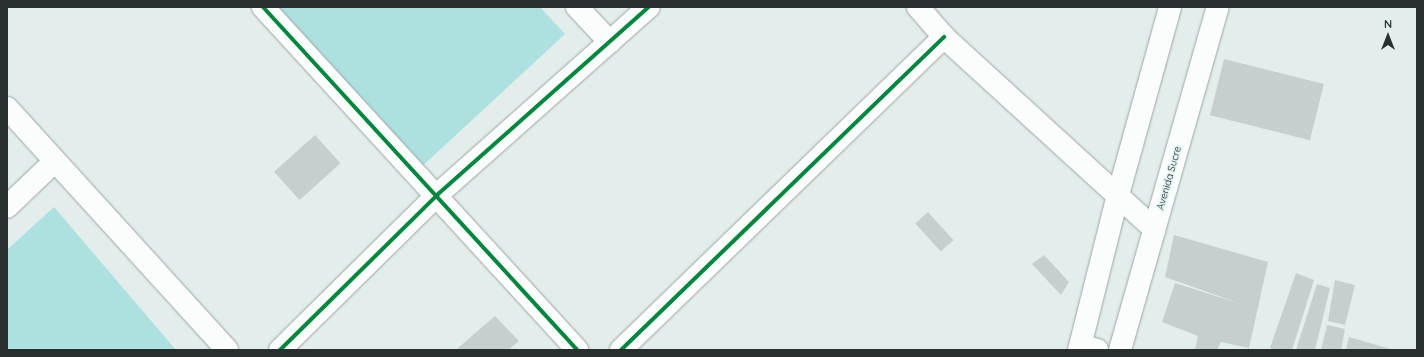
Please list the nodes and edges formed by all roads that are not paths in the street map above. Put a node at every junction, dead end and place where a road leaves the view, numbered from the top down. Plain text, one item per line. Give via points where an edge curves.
1 (263, 7) edge
2 (577, 7) edge
3 (649, 7) edge
4 (918, 7) edge
5 (1170, 7) edge
6 (1218, 7) edge
7 (944, 37) junction
8 (610, 42) junction
9 (7, 108) edge
10 (55, 161) junction
11 (437, 195) junction
12 (1118, 195) junction
13 (7, 207) edge
14 (1154, 229) junction
15 (1086, 348) edge
16 (227, 350) edge
17 (280, 350) edge
18 (577, 350) edge
19 (621, 350) edge
20 (1120, 350) edge

1 - 11 street
2 - 8 street
3 - 8 street
4 - 7 street
5 - 12 street
6 - 14 street, Avenida Sucre
7 - 12 street
7 - 19 street
8 - 11 street
9 - 10 street
10 - 13 street
10 - 16 street
11 - 17 street
11 - 18 street
12 - 14 street
12 - 15 street
14 - 20 street, Avenida Sucre

